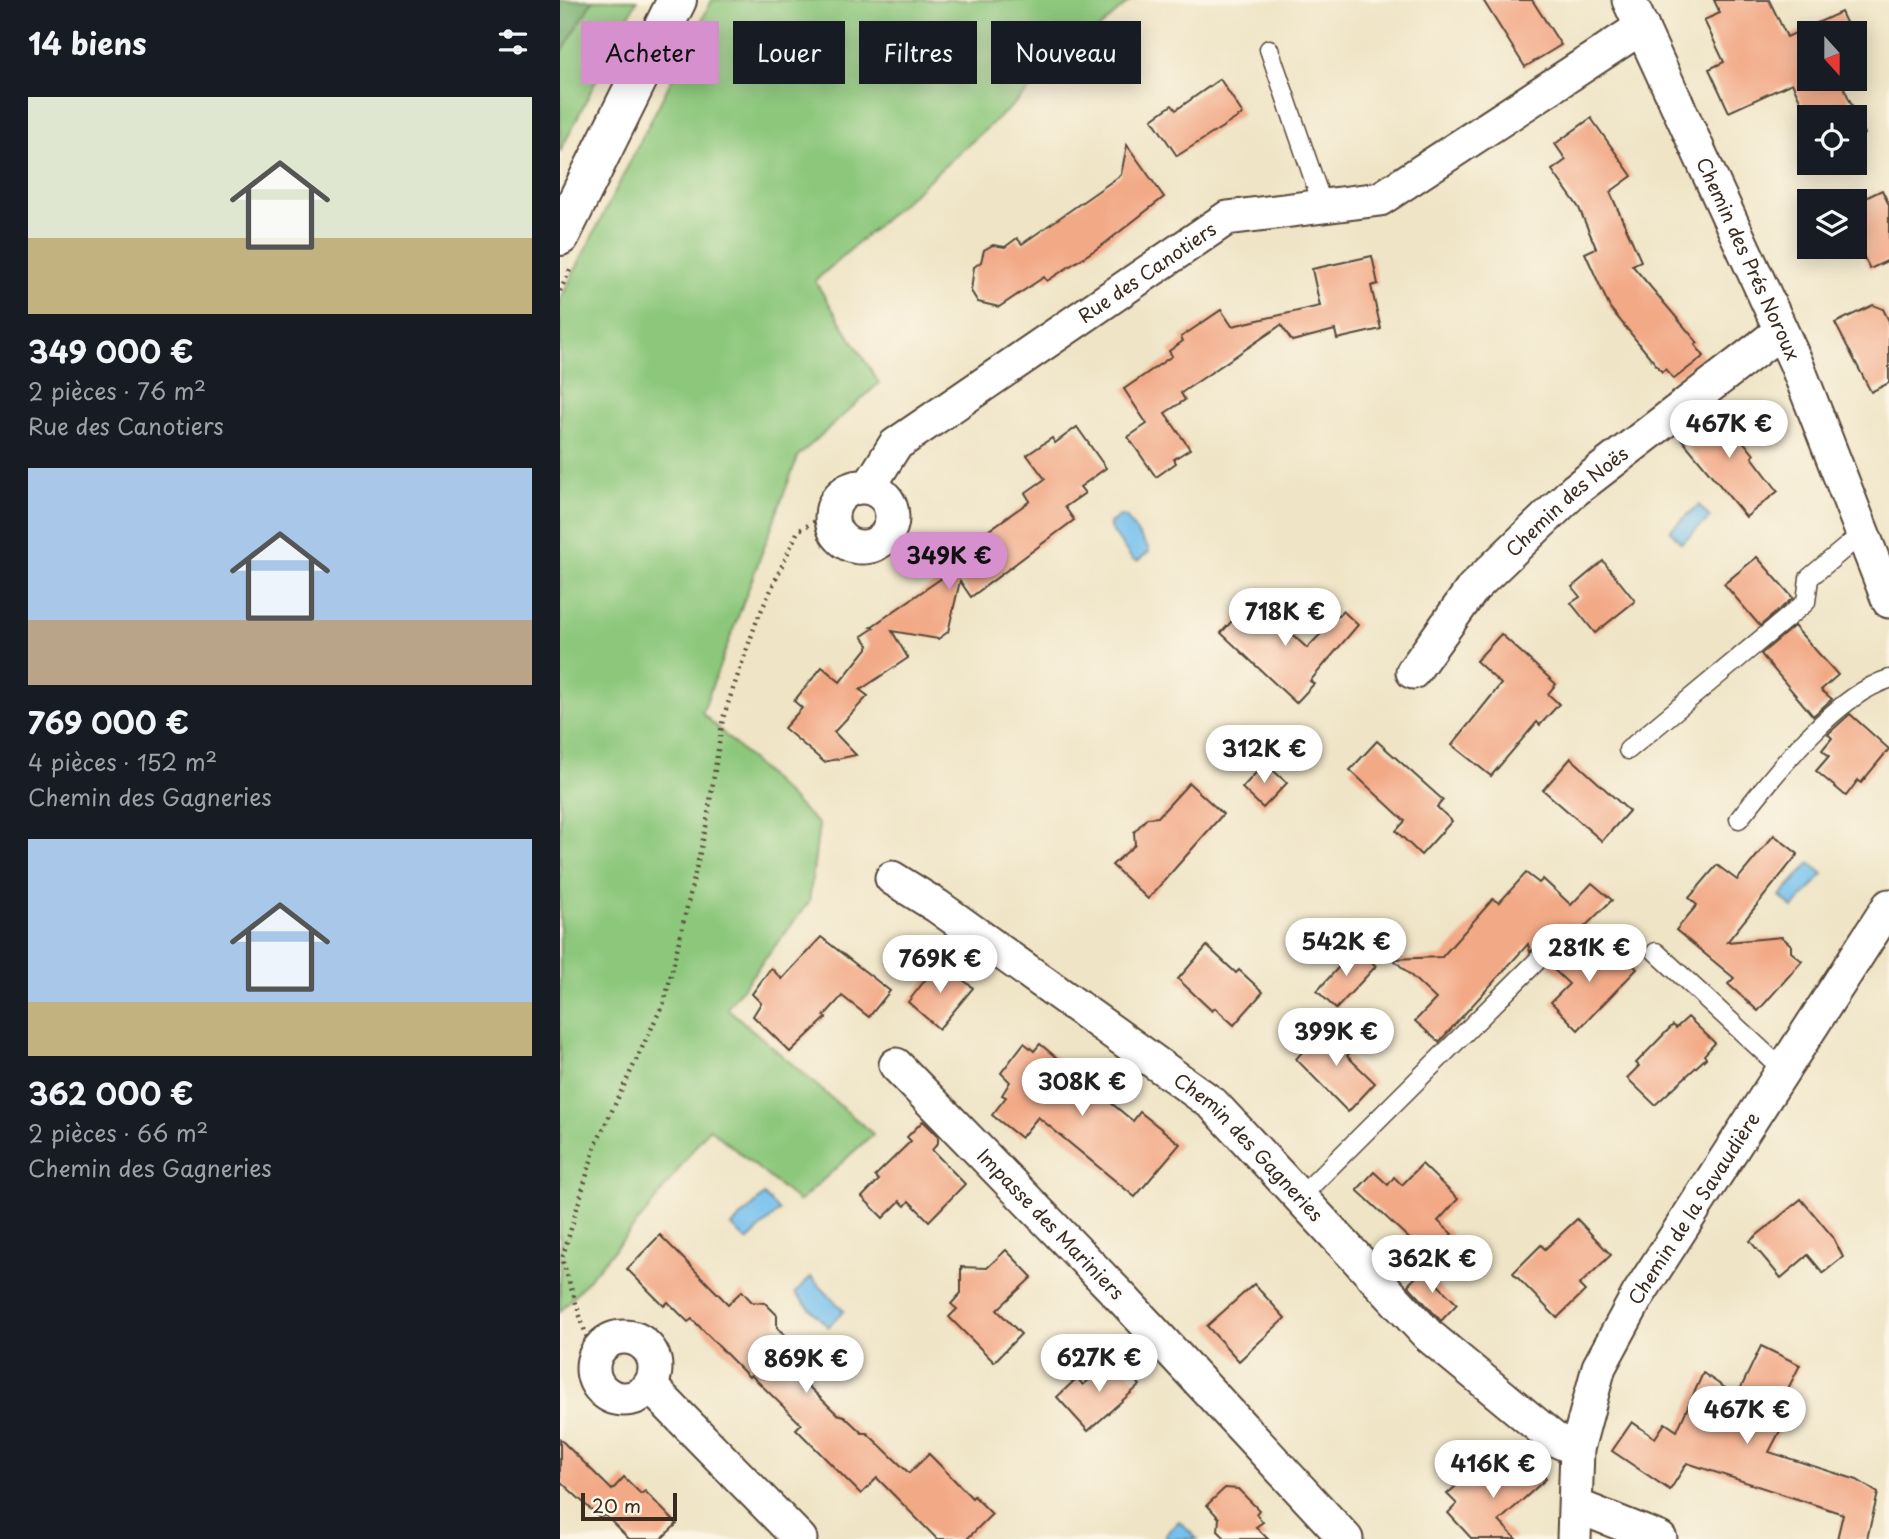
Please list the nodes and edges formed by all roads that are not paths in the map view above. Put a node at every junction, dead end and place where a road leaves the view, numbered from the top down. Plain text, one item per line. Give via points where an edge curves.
1 (657, 0) edge
2 (667, 0) edge
3 (677, 0) edge
4 (1636, 14) edge
5 (1269, 50) dead end
6 (560, 196) edge
7 (1323, 206) junction
8 (560, 210) edge
9 (560, 236) edge
10 (1781, 331) junction
11 (869, 487) junction
12 (1864, 532) junction
13 (1889, 601) edge
14 (1413, 672) dead end
15 (1889, 679) edge
16 (1628, 750) dead end
17 (1739, 819) dead end
18 (892, 878) dead end
19 (1889, 906) edge
20 (1555, 943) dead end
21 (1656, 951) dead end
22 (896, 1065) dead end
23 (1783, 1070) junction
24 (1300, 1197) junction
25 (651, 1387) junction
26 (1577, 1449) junction
27 (1577, 1506) junction
28 (800, 1539) edge
29 (1346, 1539) edge
30 (1574, 1539) edge
31 (1660, 1539) edge

1 - 6 main road
2 - 8 lane
3 - 9 main road
4 - 7 street, Rue des Canotiers via 1380,199
4 - 10 street, Chemin des Prés Noroux
5 - 7 lane
7 - 11 street, Rue des Canotiers via 1227,218 895,445
10 - 12 street, Chemin des Prés Noroux
10 - 14 street, Chemin des Noës via 1575,490 1473,588
11 - 11 street via 850,488 834,503 832,525 841,541 863,548 879,543 891,527 889,502
12 - 13 street, Chemin des Prés Noroux
12 - 16 lane via 1809,578 1806,602
15 - 17 lane via 1849,700 1780,767
18 - 24 street, Chemin des Gagneries via 1213,1104
19 - 23 street, Chemin de la Savaudière
20 - 24 lane
21 - 23 lane
22 - 29 street, Impasse des Mariniers via 1123,1299
23 - 26 street, Chemin de la Savaudière via 1638,1295 1600,1367
24 - 26 street, Chemin des Gagneries via 1428,1335 1554,1439
25 - 25 street via 629,1400 609,1397 592,1378 593,1357 612,1337 627,1335 643,1341 657,1365
25 - 28 street
26 - 27 street, Chemin de la Savaudière
27 - 30 street, Chemin de la Savaudière
27 - 31 street

